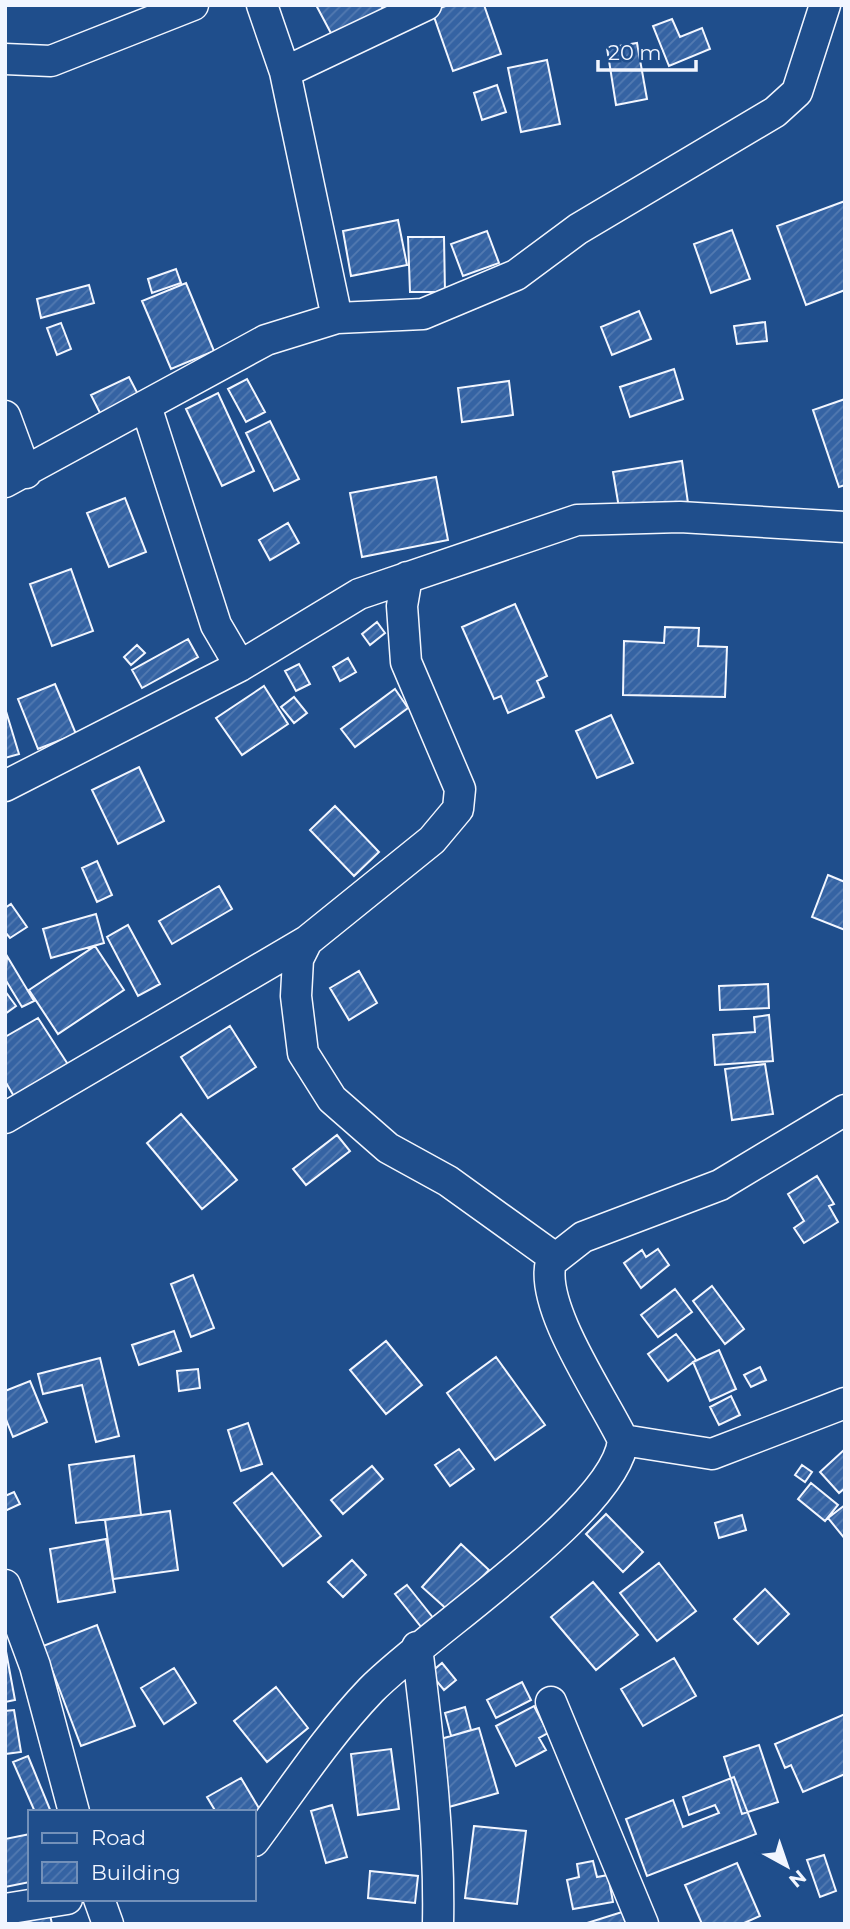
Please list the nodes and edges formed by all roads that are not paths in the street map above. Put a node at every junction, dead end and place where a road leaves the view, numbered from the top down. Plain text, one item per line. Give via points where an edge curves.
1 (193, 5) edge
2 (262, 5) edge
3 (426, 5) edge
4 (825, 5) edge
5 (5, 59) edge
6 (285, 72) junction
7 (337, 318) junction
8 (146, 406) junction
9 (5, 416) edge
10 (16, 477) edge
11 (845, 527) edge
12 (407, 577) junction
13 (240, 666) junction
14 (5, 786) edge
15 (307, 941) junction
16 (845, 1110) edge
17 (5, 1118) edge
18 (555, 1258) junction
19 (844, 1404) edge
20 (623, 1440) junction
21 (5, 1584) edge
22 (417, 1647) junction
23 (551, 1702) dead end
24 (73, 1810) edge
25 (256, 1838) edge
26 (55, 1901) edge
27 (100, 1901) edge
28 (5, 1909) edge
29 (108, 1924) edge
30 (438, 1924) edge
31 (643, 1924) edge

1 - 5 street via 51,61
2 - 6 street
3 - 6 street
4 - 7 street via 797,92 775,112 579,229 516,275 423,314
6 - 7 street
7 - 8 street via 266,340
8 - 10 street
8 - 13 street via 216,625
9 - 10 street
11 - 12 street via 680,517 577,520
12 - 13 street via 359,594
12 - 15 street via 402,606 406,662 460,789 458,809 432,840
13 - 14 street
15 - 17 street
15 - 18 street via 298,959 296,996 303,1053 331,1099 388,1148 448,1181
16 - 18 street via 720,1185 593,1232
18 - 20 street via 550,1269 551,1288 560,1321
19 - 20 street via 712,1454
20 - 22 street via 614,1472 574,1516
21 - 24 street via 35,1666
22 - 25 street via 342,1721
22 - 30 street via 435,1791
23 - 31 street
26 - 28 street
27 - 29 street

